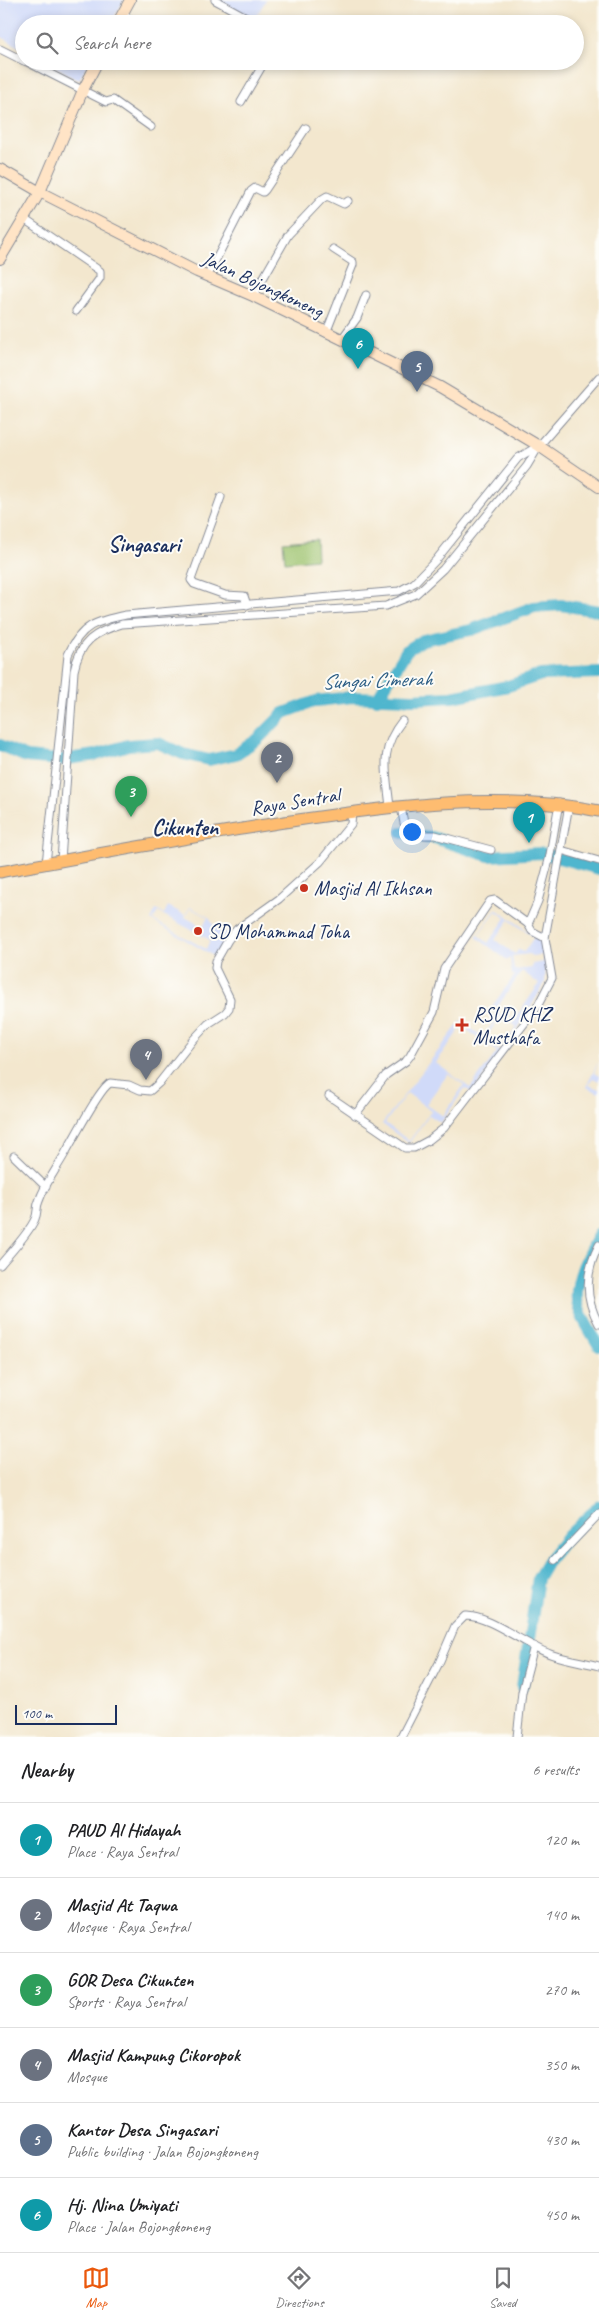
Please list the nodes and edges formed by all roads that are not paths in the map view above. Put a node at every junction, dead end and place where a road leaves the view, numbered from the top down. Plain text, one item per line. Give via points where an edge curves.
1 (130, 0) edge
2 (215, 0) edge
3 (121, 15) edge
4 (242, 15) edge
5 (0, 49) edge
6 (15, 56) edge
7 (42, 70) edge
8 (93, 70) edge
9 (260, 70) edge
10 (83, 90) junction
11 (241, 102) dead end
12 (151, 127) dead end
13 (306, 128) dead end
14 (0, 169) edge
15 (40, 192) junction
16 (348, 201) dead end
17 (24, 219) junction
18 (333, 249) dead end
19 (0, 259) edge
20 (207, 277) junction
21 (366, 295) dead end
22 (253, 296) junction
23 (76, 311) dead end
24 (326, 333) junction
25 (341, 340) junction
26 (599, 377) edge
27 (538, 446) junction
28 (599, 486) edge
29 (222, 497) dead end
30 (473, 516) junction
31 (482, 523) junction
32 (280, 602) junction
33 (247, 605) junction
34 (164, 612) junction
35 (280, 614) junction
36 (164, 621) junction
37 (402, 721) dead end
38 (57, 754) junction
39 (68, 755) junction
40 (564, 804) junction
41 (396, 807) junction
42 (599, 811) edge
43 (352, 812) junction
44 (491, 850) dead end
45 (560, 855) junction
46 (61, 861) junction
47 (599, 861) edge
48 (46, 864) junction
49 (0, 872) edge
50 (538, 901) junction
51 (551, 905) junction
52 (528, 924) junction
53 (545, 938) junction
54 (329, 1096) dead end
55 (355, 1115) junction
56 (14, 1156) dead end
57 (46, 1187) junction
58 (599, 1245) edge
59 (0, 1265) edge
60 (599, 1324) edge
61 (599, 1514) edge
62 (556, 1560) dead end
63 (532, 1645) junction
64 (599, 1666) edge
65 (401, 1737) edge
66 (517, 1737) edge

1 - 3 main road
2 - 4 street
5 - 6 street
7 - 10 street
8 - 10 main road
9 - 11 street
10 - 12 street via 106,102 113,100
10 - 15 main road
13 - 20 street via 265,190 255,188 251,191
14 - 15 main road, Jalan Bojongkoneng
15 - 17 main road
15 - 20 main road, Jalan Bojongkoneng
16 - 22 street via 344,204 327,196 322,199 288,235
17 - 19 main road
17 - 23 street via 100,271 100,278
18 - 24 street via 353,262 353,266
20 - 22 main road, Jalan Bojongkoneng
21 - 25 street via 357,318
22 - 24 main road, Jalan Bojongkoneng
24 - 25 main road, Jalan Bojongkoneng
25 - 27 main road, Jalan Bojongkoneng via 440,387
26 - 27 street
27 - 28 main road, Jalan Bojongkoneng
27 - 30 street via 518,458
27 - 31 street via 528,466
29 - 33 street via 191,580 225,595 244,596
30 - 31 street
30 - 32 street via 414,583 399,591
31 - 35 street via 434,579 408,598 386,606
32 - 33 street
32 - 35 street
33 - 34 street
34 - 36 street
34 - 38 street via 101,620 80,633 68,655
35 - 36 street
36 - 39 street via 122,624 104,629 91,638 76,659
37 - 41 street via 387,746
38 - 39 street
38 - 48 street
39 - 46 street
40 - 41 main road, Raya Sentral via 483,801
40 - 42 main road, Raya Sentral
40 - 45 street
40 - 50 street
41 - 43 main road, Raya Sentral
41 - 44 street via 409,831
43 - 46 main road, Raya Sentral
43 - 57 street via 350,824 320,862 279,899 237,929 228,940 215,968 230,999 225,1013 208,1024 150,1091 129,1085 110,1083 105,1086
45 - 47 street
45 - 51 street
46 - 48 main road, Raya Sentral
48 - 49 main road, Raya Sentral
50 - 51 street
50 - 52 street
51 - 53 street
52 - 53 street via 532,931
52 - 55 street via 495,900 490,901 444,970 434,1012 410,1056 386,1075
53 - 55 street via 552,978 548,988 444,1128 414,1148 405,1148
54 - 55 street
56 - 57 street
57 - 59 street via 32,1226
58 - 60 street via 587,1277 590,1305
61 - 62 street
63 - 64 street via 553,1655
63 - 65 street via 478,1617 462,1618 455,1626
63 - 66 street

